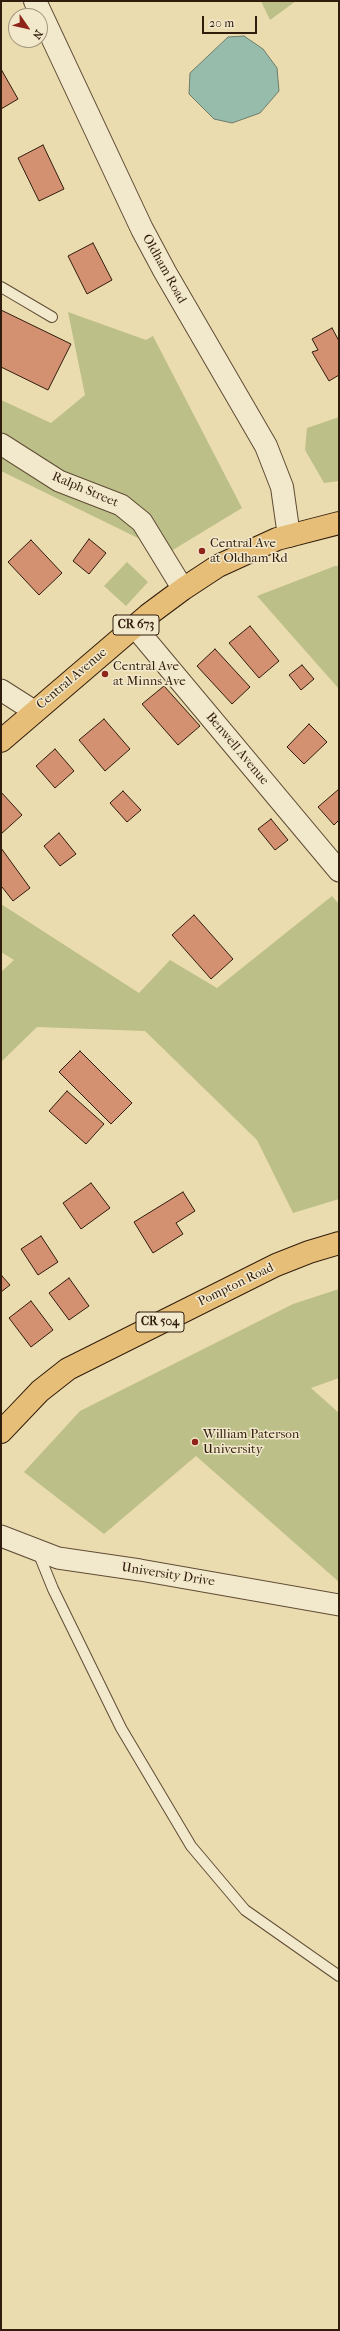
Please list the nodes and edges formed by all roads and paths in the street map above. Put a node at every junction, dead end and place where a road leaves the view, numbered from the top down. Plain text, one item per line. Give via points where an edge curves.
1 (35, 1) edge
2 (1, 287) edge
3 (52, 317) dead end
4 (1, 444) edge
5 (339, 522) edge
6 (289, 536) junction
7 (183, 589) junction
8 (134, 626) junction
9 (1, 690) edge
10 (34, 711) junction
11 (1, 741) edge
12 (339, 871) edge
13 (339, 1243) edge
14 (1, 1432) edge
15 (1, 1536) edge
16 (38, 1550) junction
17 (339, 1605) edge
18 (339, 1976) edge

1 - 6 street, Oldham Road via 146,236 266,446 282,488
2 - 3 lane
4 - 7 street, Ralph Street via 59,481 121,505 142,522
5 - 6 main road, CR 673
6 - 7 main road, Central Avenue / CR 673 via 218,566
7 - 8 main road, Central Avenue / CR 673
8 - 10 main road, Central Avenue / CR 673
8 - 12 street, Benwell Avenue
9 - 10 street
10 - 11 main road, Central Avenue / CR 673
13 - 14 main road, Pompton Road / CR 504 via 276,1265 68,1369 40,1391
15 - 16 street, University Drive
16 - 17 street, University Drive via 58,1558
16 - 18 lane via 53,1588 121,1728 191,1846 245,1910

